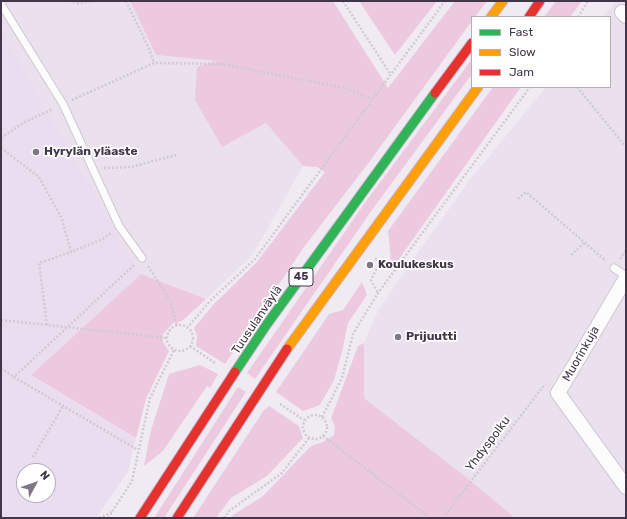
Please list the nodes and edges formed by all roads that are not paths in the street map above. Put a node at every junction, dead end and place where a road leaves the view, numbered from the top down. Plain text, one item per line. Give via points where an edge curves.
1 (503, 1) edge
2 (540, 1) edge
3 (1, 4) edge
4 (492, 16) edge
5 (530, 16) edge
6 (471, 44) edge
7 (477, 88) edge
8 (142, 258) road end
9 (614, 268) road end
10 (626, 277) edge
11 (626, 487) edge
12 (140, 518) edge
13 (177, 518) edge

1 - 4 main road
2 - 5 main road
3 - 8 lane via 64,104 119,226
6 - 12 main road, Tuusulanväylä / 45 via 267,324
7 - 13 main road, 45 via 296,335
9 - 10 lane
10 - 11 street, Muorinkuja via 558,393

